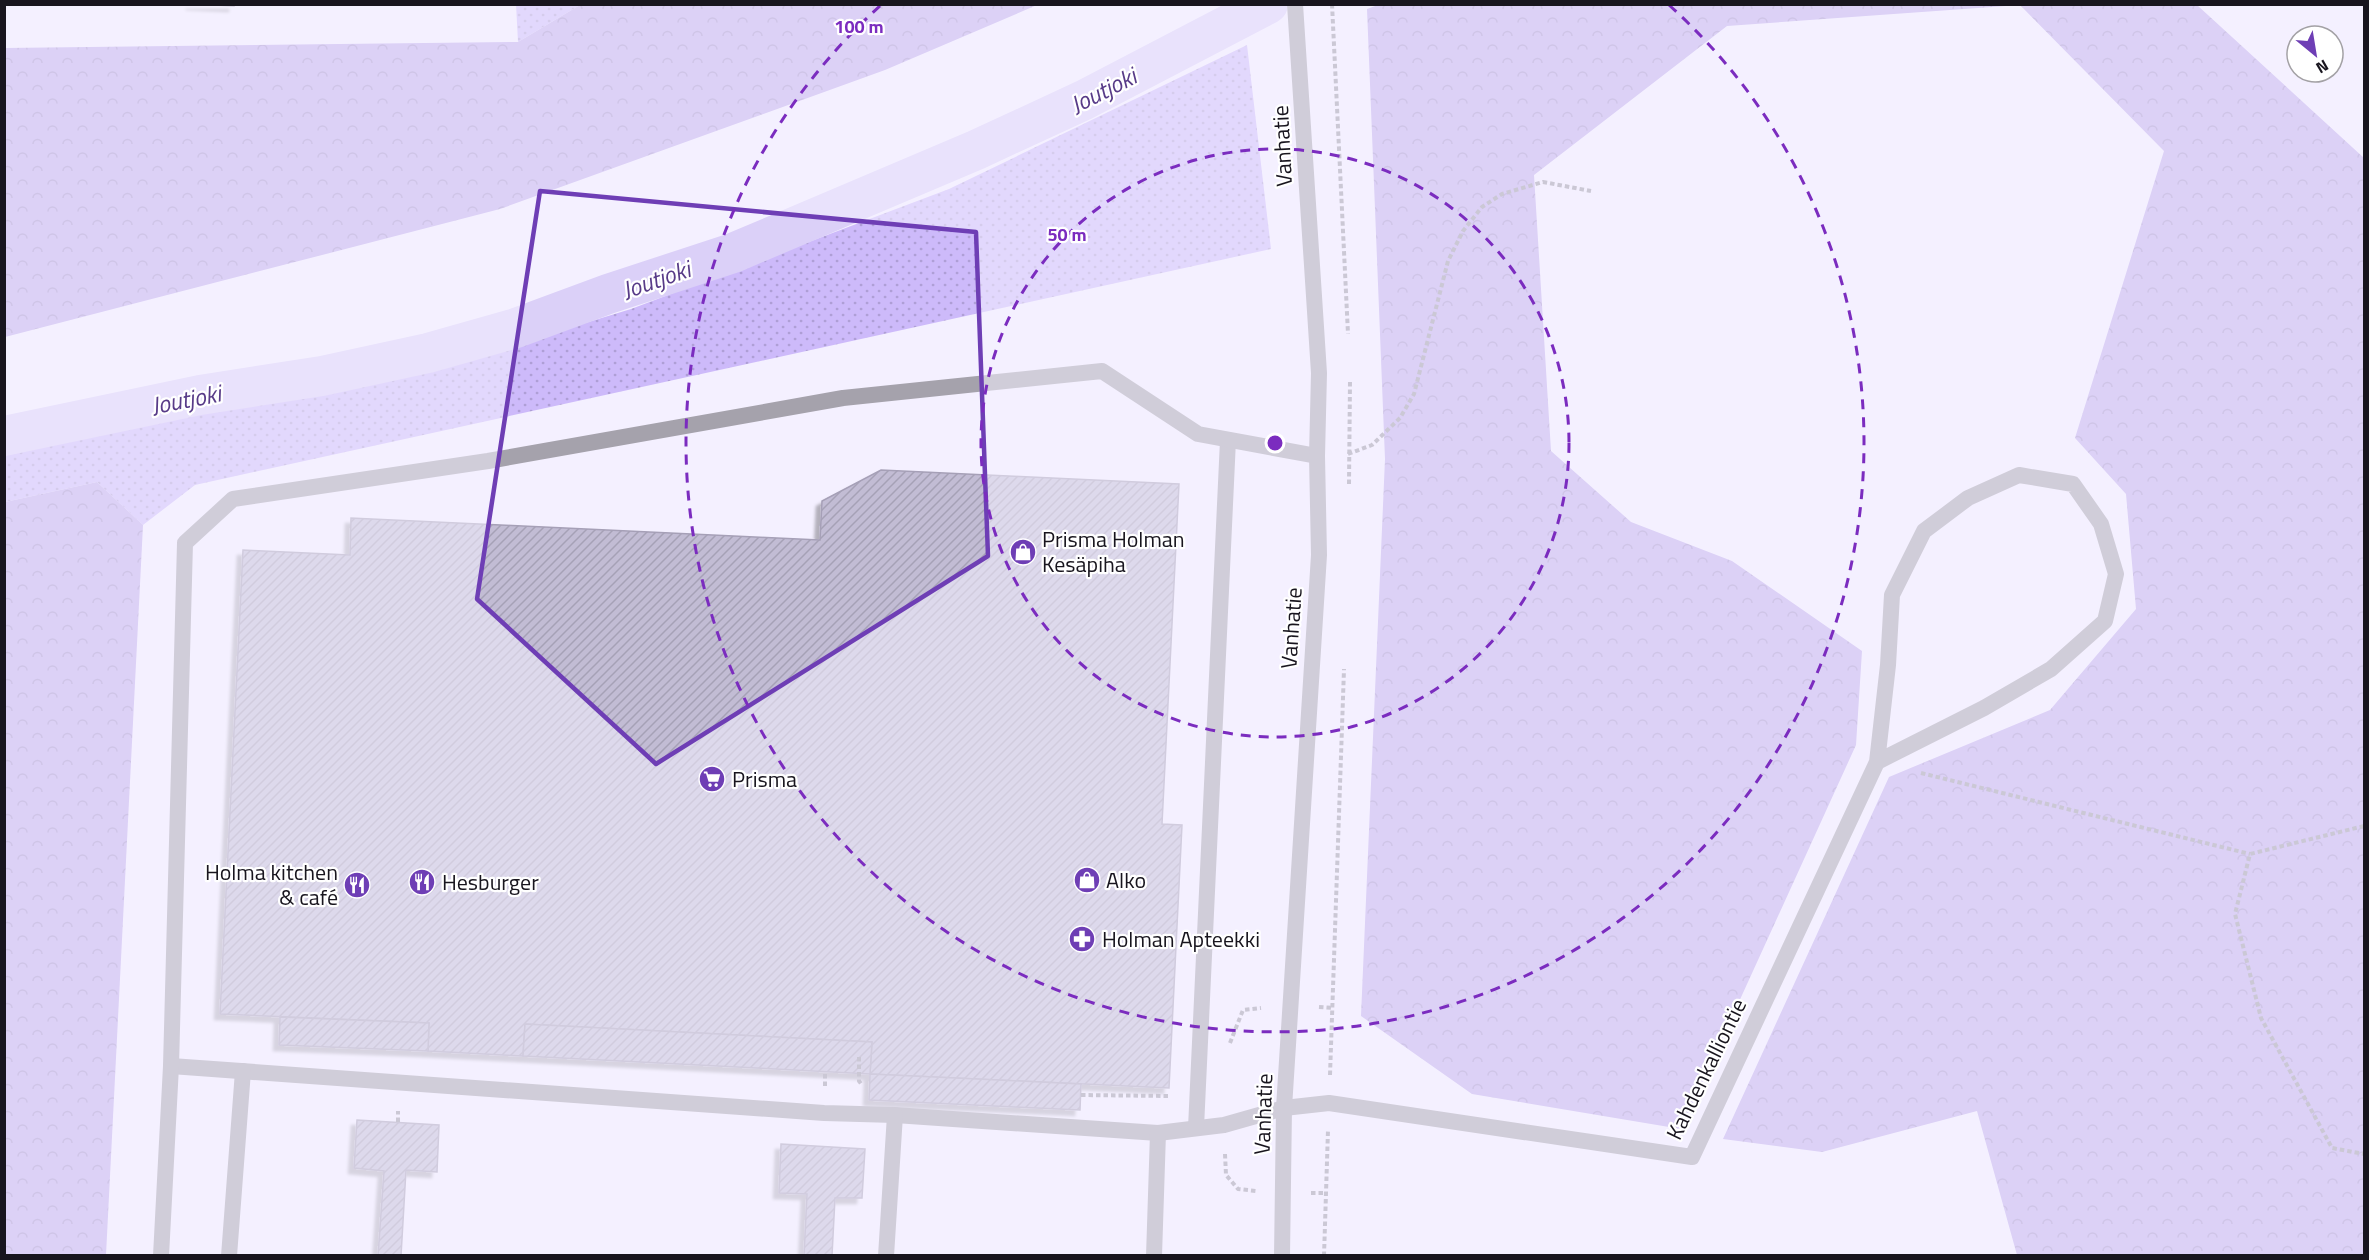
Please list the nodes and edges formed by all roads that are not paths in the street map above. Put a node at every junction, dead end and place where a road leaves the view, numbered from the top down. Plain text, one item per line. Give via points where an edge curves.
1 (1295, 4) edge
2 (1228, 440) junction
3 (1317, 456) junction
4 (1876, 762) junction
5 (171, 1066) junction
6 (243, 1071) junction
7 (1284, 1108) junction
8 (895, 1115) junction
9 (1196, 1128) junction
10 (1158, 1133) junction
11 (161, 1256) edge
12 (229, 1256) edge
13 (886, 1256) edge
14 (1154, 1256) edge
15 (1282, 1256) edge

1 - 3 street, Vanhatie via 1319,373
2 - 3 street
2 - 5 street via 1198,434 1102,371 843,398 488,461 233,499 185,543
2 - 9 street
3 - 7 street, Vanhatie via 1319,555
4 - 4 street, Kahdenkalliontie via 2051,669 2105,621 2116,574 2101,524 2073,484 2019,475 1968,498 1924,531 1892,595
4 - 7 street, Kahdenkalliontie via 1692,1157 1329,1103
5 - 6 street
5 - 11 street
6 - 8 street
6 - 12 street
7 - 9 street via 1224,1125
7 - 15 street, Vanhatie
8 - 10 street
8 - 13 street
9 - 10 street
10 - 14 street

